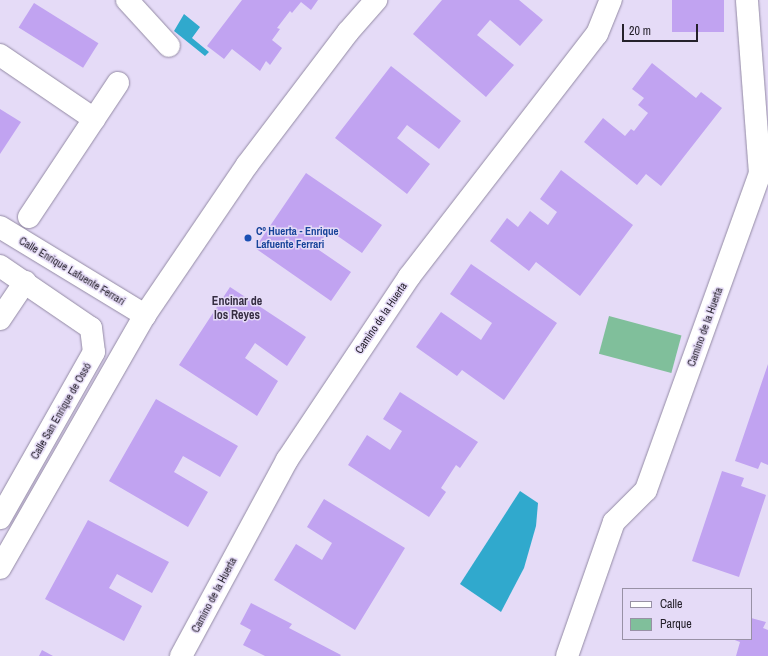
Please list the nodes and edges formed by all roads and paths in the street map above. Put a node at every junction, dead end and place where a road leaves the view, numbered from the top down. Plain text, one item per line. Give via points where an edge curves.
1 (127, 0) edge
2 (376, 0) edge
3 (611, 0) edge
4 (747, 0) edge
5 (169, 46) dead end
6 (0, 55) edge
7 (118, 83) dead end
8 (94, 119) junction
9 (29, 217) dead end
10 (0, 227) edge
11 (0, 266) edge
12 (25, 282) junction
13 (145, 315) junction
14 (0, 319) edge
15 (0, 518) edge
16 (0, 568) edge
17 (181, 656) edge
18 (567, 656) edge

1 - 5 street
2 - 13 street via 348,32 247,165
3 - 17 street, Camino de la Huerta via 597,34 409,277 287,460
4 - 18 street, Camino de la Huerta via 760,174 646,490 614,522
6 - 8 street
7 - 8 street
8 - 9 street
10 - 13 street, Calle Enrique Lafuente Ferrari
11 - 12 street, Calle San Enrique de Ossó
12 - 14 street
12 - 15 street, Calle San Enrique de Ossó via 91,328 94,352
13 - 16 street

